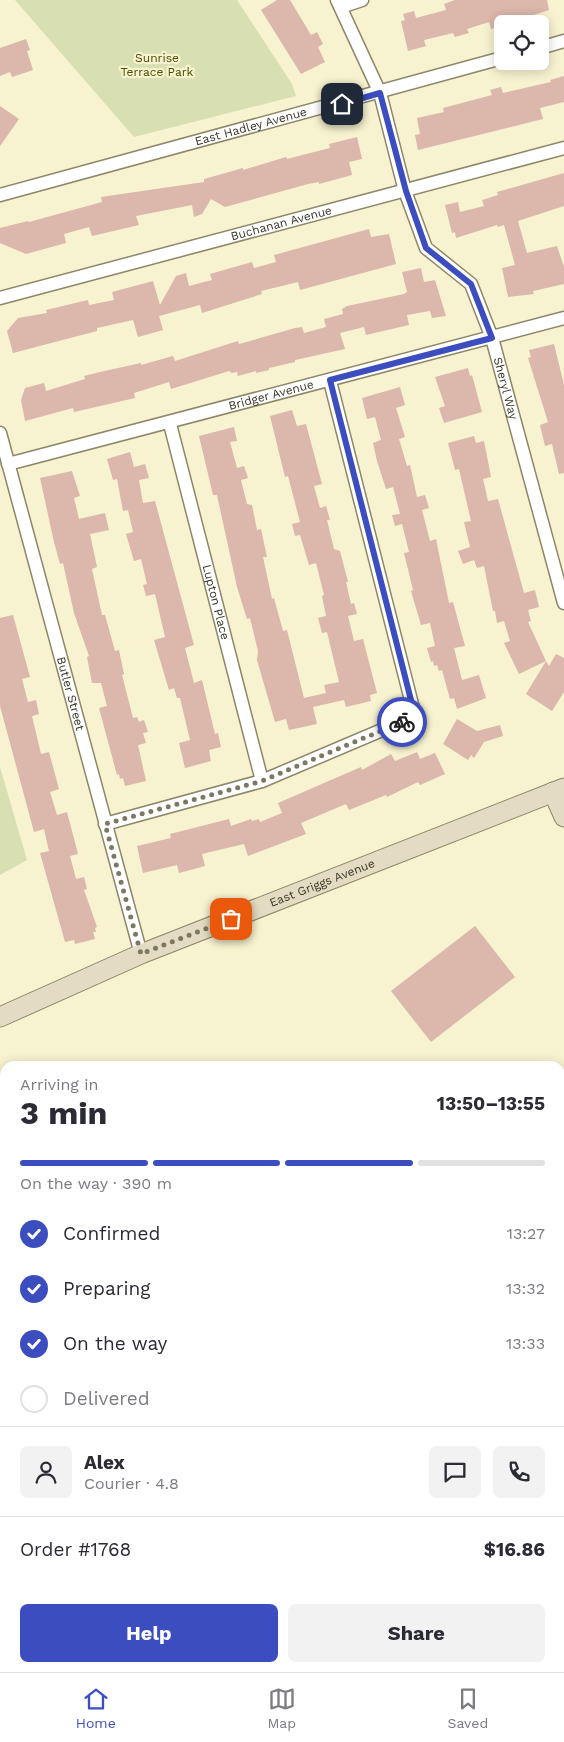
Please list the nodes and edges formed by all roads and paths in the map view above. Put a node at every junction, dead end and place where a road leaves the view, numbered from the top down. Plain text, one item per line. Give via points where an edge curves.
1 (362, 0) edge
2 (339, 4) edge
3 (564, 41) edge
4 (549, 45) edge
5 (494, 60) edge
6 (380, 93) junction
7 (564, 148) edge
8 (406, 191) junction
9 (0, 195) edge
10 (0, 298) edge
11 (564, 318) edge
12 (492, 338) junction
13 (330, 380) junction
14 (170, 424) junction
15 (0, 433) edge
16 (8, 464) junction
17 (564, 603) edge
18 (262, 781) junction
19 (559, 790) edge
20 (564, 817) edge
21 (105, 824) junction
22 (141, 954) junction
23 (0, 1017) edge

1 - 2 street
2 - 6 street, Sheryl Way
3 - 4 street
5 - 6 street, East Hadley Avenue
6 - 8 street, Sheryl Way
6 - 9 street, East Hadley Avenue
7 - 8 street, Buchanan Avenue
8 - 10 street, Buchanan Avenue
8 - 12 street, Sheryl Way via 426,248 471,284
11 - 12 street, Bridger Avenue
12 - 13 street, Bridger Avenue
12 - 17 street, Sheryl Way
13 - 14 street, Bridger Avenue
13 - 18 street via 415,716
14 - 16 street, Bridger Avenue
14 - 18 street, Lupton Place
15 - 16 street, Butler Street
16 - 21 street, Butler Street
18 - 21 street
19 - 20 street
19 - 22 street, East Griggs Avenue
21 - 22 street, Butler Street
22 - 23 street, East Griggs Avenue

